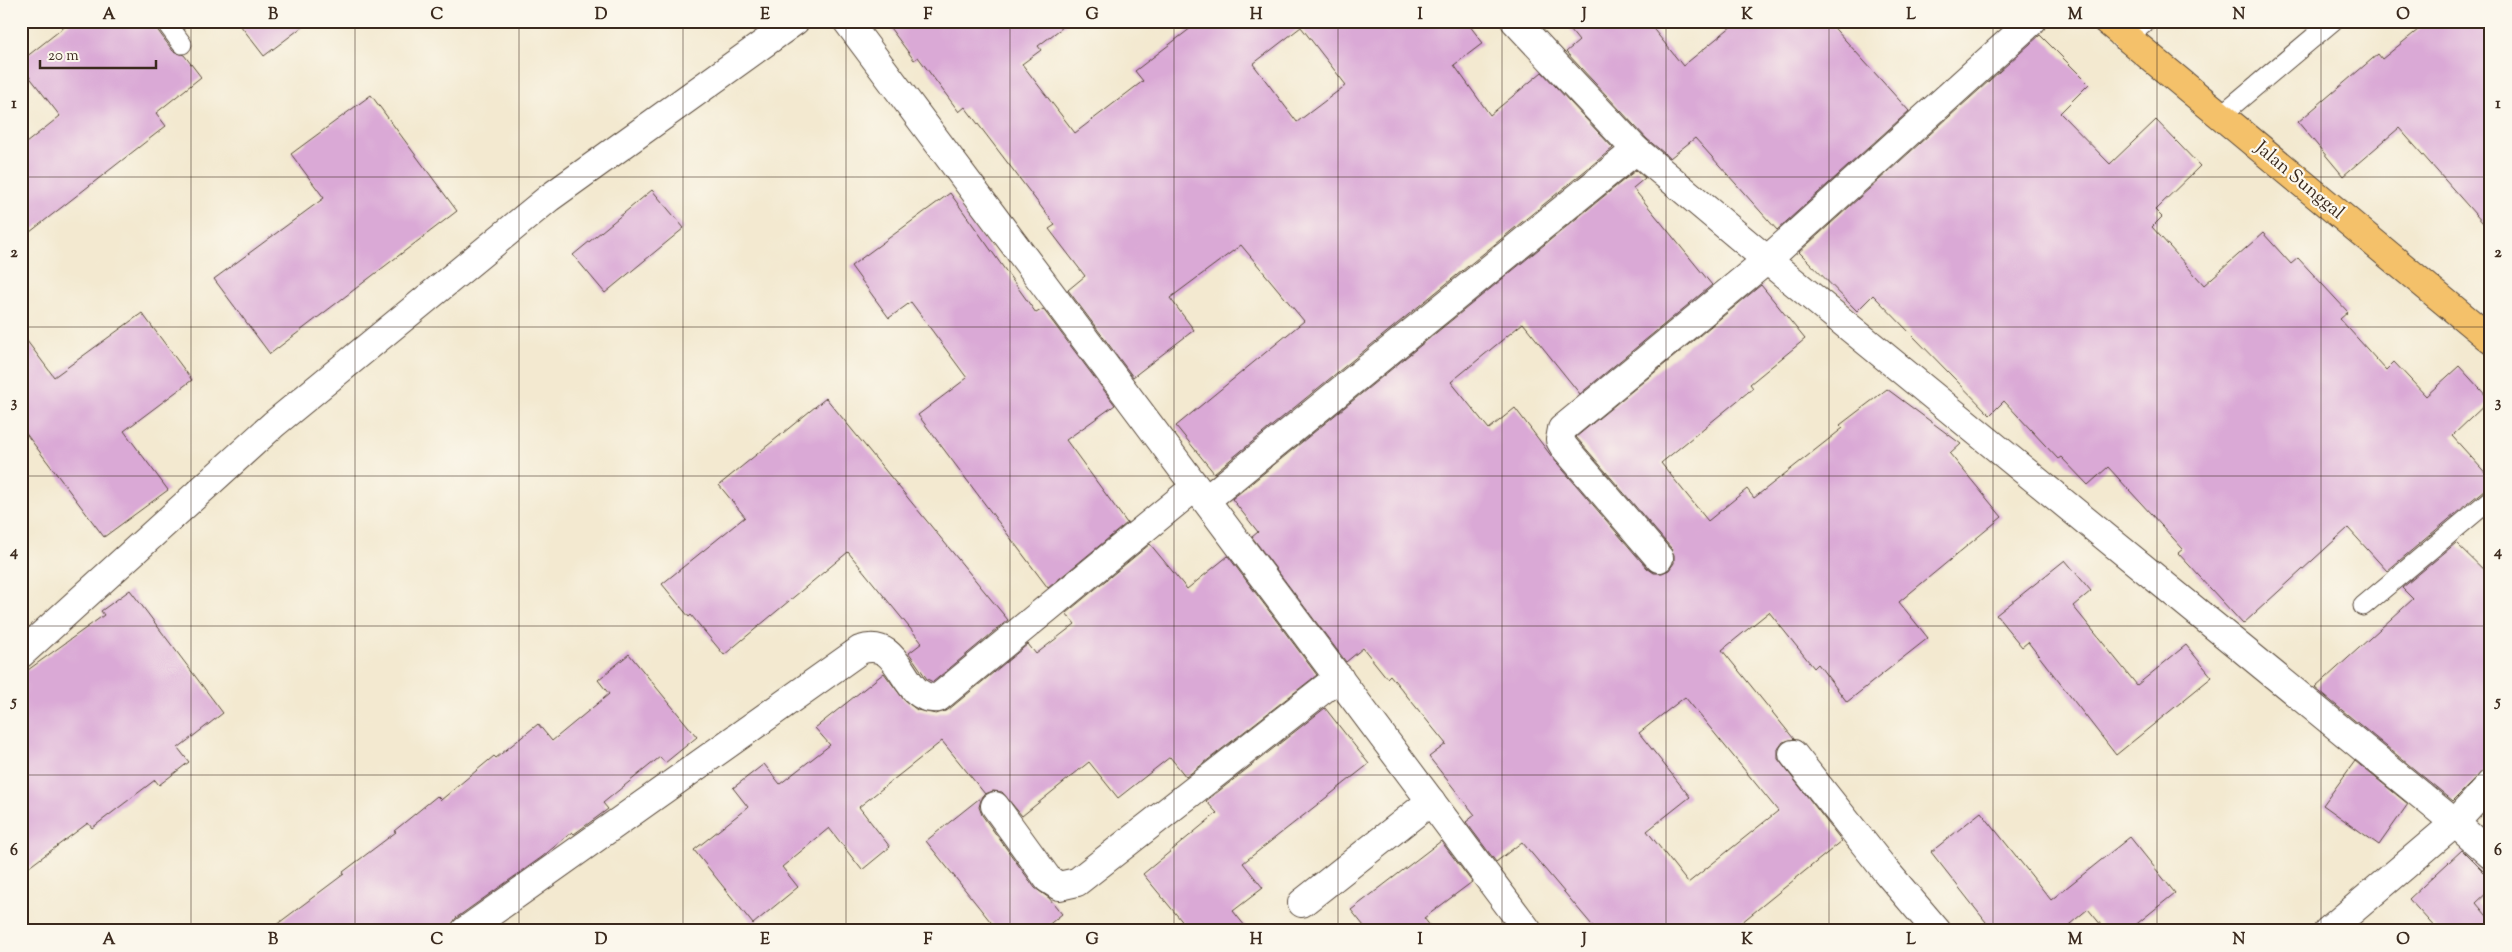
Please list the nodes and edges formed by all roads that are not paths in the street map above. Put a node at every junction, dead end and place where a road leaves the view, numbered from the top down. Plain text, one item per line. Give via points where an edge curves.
1 (165, 21) edge
2 (795, 21) edge
3 (847, 21) edge
4 (1515, 21) edge
5 (2032, 21) edge
6 (2333, 21) edge
7 (2123, 26) edge
8 (182, 44) dead end
9 (2220, 116) junction
10 (1636, 150) junction
11 (1767, 260) junction
12 (2491, 340) edge
13 (1200, 493) junction
14 (2491, 499) edge
15 (1659, 558) dead end
16 (2363, 606) dead end
17 (21, 654) edge
18 (1339, 677) junction
19 (1793, 754) dead end
20 (2491, 783) edge
21 (1431, 802) junction
22 (995, 806) dead end
23 (2455, 823) junction
24 (2491, 855) edge
25 (1302, 903) dead end
26 (465, 931) edge
27 (1528, 931) edge
28 (1937, 931) edge
29 (2328, 931) edge

1 - 8 lane
2 - 17 street via 549,198 274,424
3 - 13 street
4 - 10 street
5 - 11 street
6 - 9 lane
7 - 9 main road, Jalan Sunggal
9 - 12 main road, Jalan Sunggal
10 - 11 street
10 - 13 street
11 - 15 street via 1562,429 1560,440 1564,447
11 - 23 street
13 - 18 street
13 - 26 street via 938,698 931,699 916,691 887,652 878,647 860,650
14 - 16 lane
18 - 21 street
18 - 22 street via 1077,882 1059,886 1048,880
19 - 28 street
20 - 23 street
21 - 25 street
21 - 27 street
23 - 24 street
23 - 29 street

